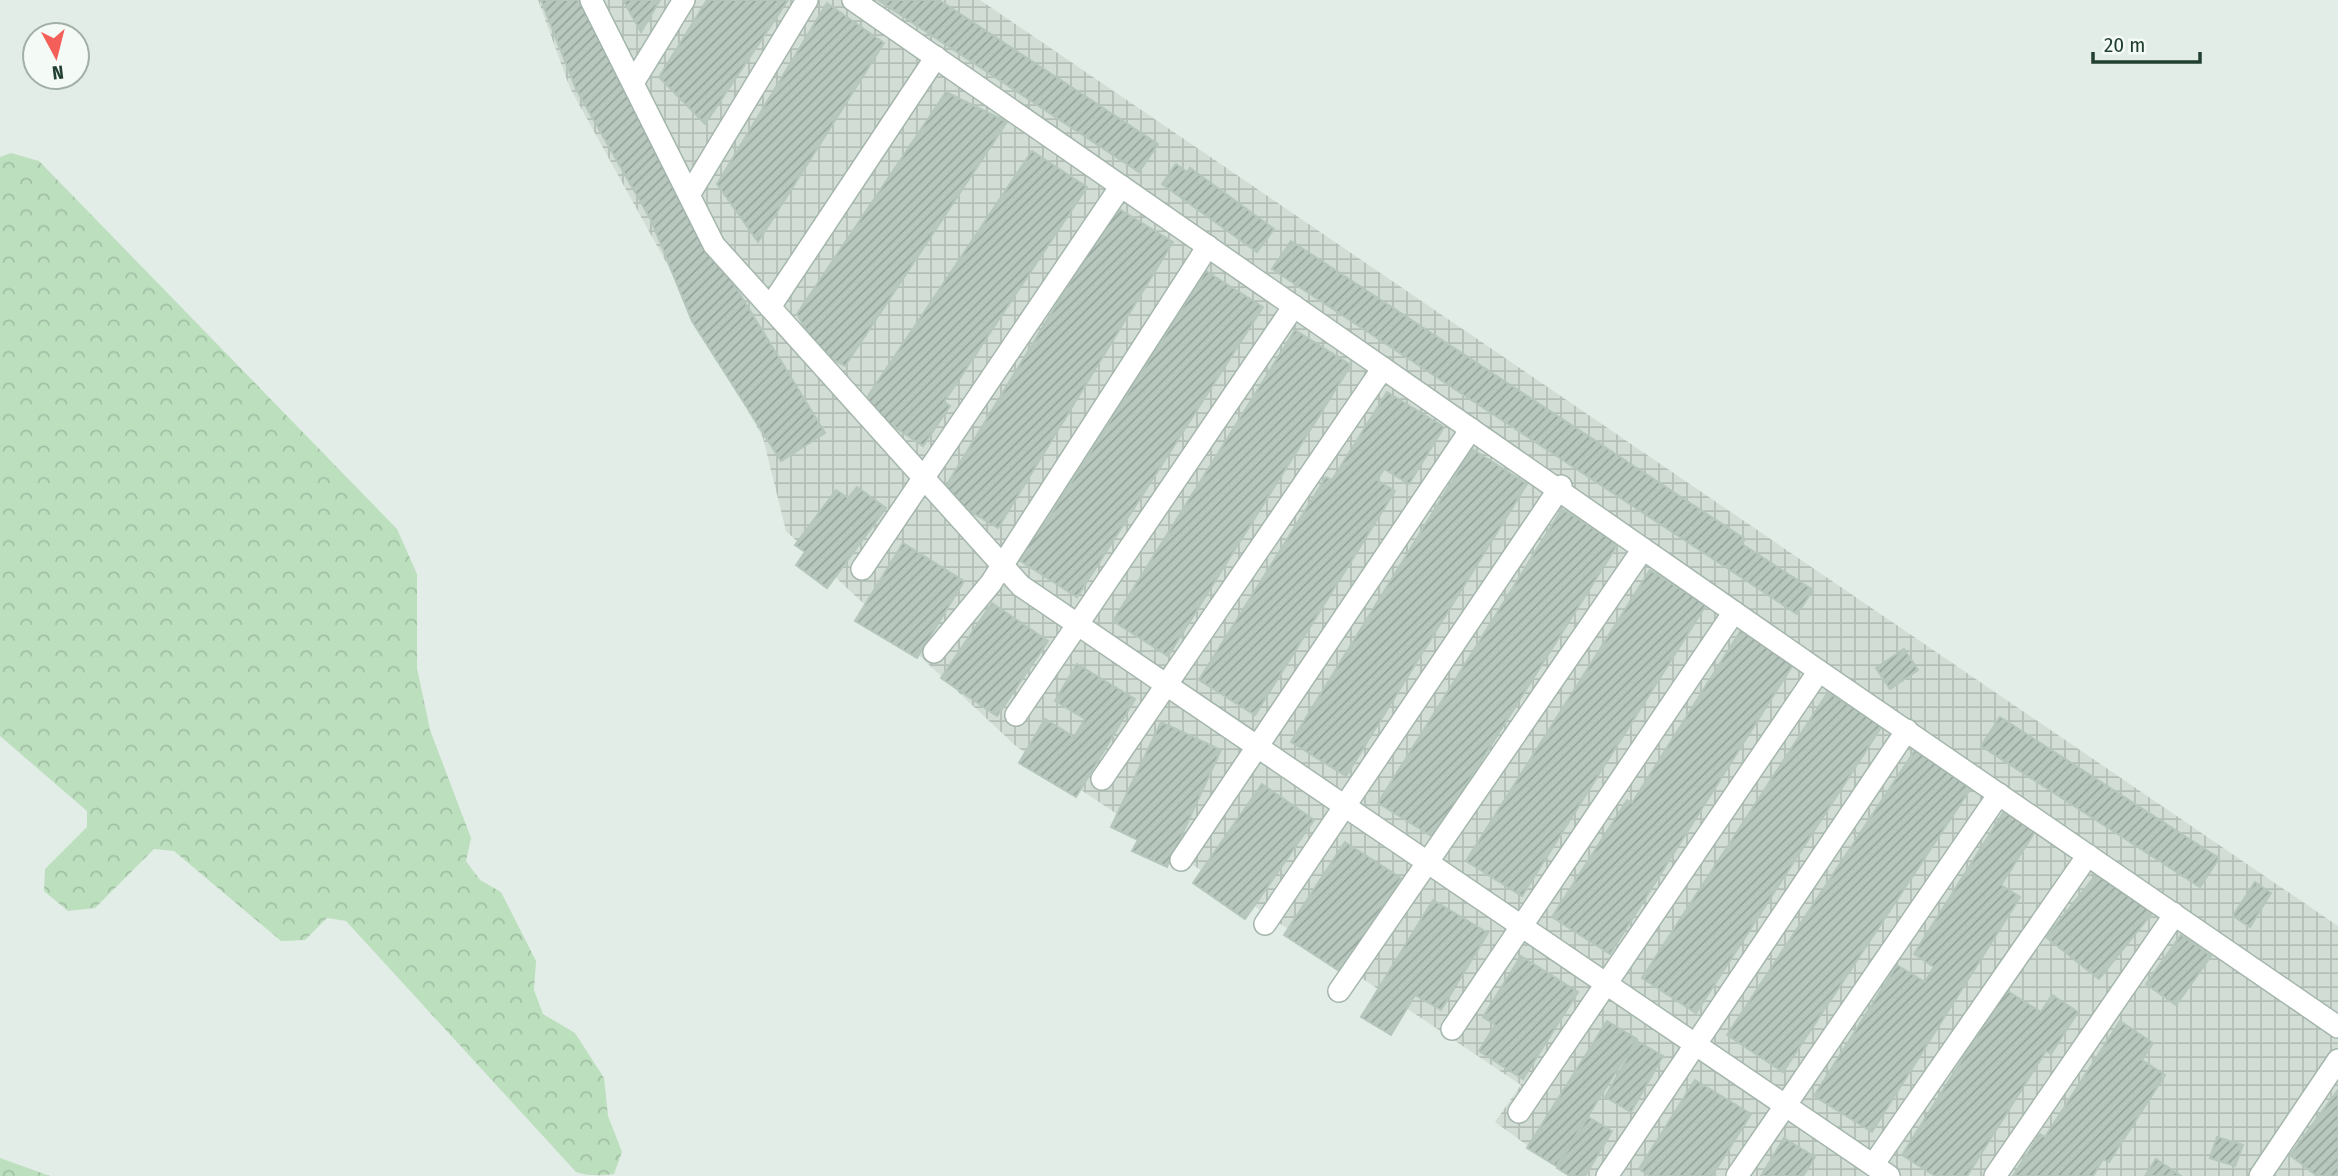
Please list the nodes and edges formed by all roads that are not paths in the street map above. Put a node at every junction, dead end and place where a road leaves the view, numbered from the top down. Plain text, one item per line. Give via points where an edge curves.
1 (591, 0) edge
2 (684, 0) edge
3 (807, 0) edge
4 (853, 0) edge
5 (936, 57) junction
6 (633, 83) junction
7 (1121, 186) junction
8 (689, 195) junction
9 (1208, 246) junction
10 (1294, 306) junction
11 (770, 307) junction
12 (1383, 368) junction
13 (1471, 429) junction
14 (924, 478) junction
15 (1560, 488) junction
16 (1643, 549) junction
17 (1002, 566) junction
18 (862, 569) dead end
19 (1734, 612) junction
20 (1077, 625) junction
21 (934, 652) dead end
22 (1819, 671) junction
23 (1166, 686) junction
24 (1016, 715) dead end
25 (1907, 730) junction
26 (1256, 748) junction
27 (1102, 779) dead end
28 (1999, 794) junction
29 (1344, 807) junction
30 (2088, 855) junction
31 (1181, 860) dead end
32 (1427, 863) junction
33 (2173, 913) junction
34 (1265, 923) dead end
35 (1522, 927) junction
36 (1606, 984) junction
37 (1339, 991) dead end
38 (2338, 1027) edge
39 (1452, 1029) dead end
40 (1696, 1044) junction
41 (2338, 1060) edge
42 (1785, 1105) junction
43 (1519, 1112) dead end
44 (1881, 1170) edge
45 (1607, 1176) edge
46 (1737, 1176) edge
47 (1995, 1176) edge
48 (2260, 1176) edge

1 - 6 lane
2 - 6 lane
3 - 8 lane
4 - 5 lane
5 - 7 lane
5 - 11 lane
6 - 8 lane
7 - 9 lane
7 - 14 lane
8 - 11 lane via 714,245
9 - 10 lane
9 - 17 lane
10 - 12 lane
10 - 20 lane
11 - 14 lane
12 - 13 lane
12 - 23 lane
13 - 15 lane
13 - 26 lane
14 - 17 lane
14 - 18 lane
15 - 16 lane
15 - 29 lane
16 - 19 lane
16 - 32 lane
17 - 20 lane via 1021,586
17 - 21 lane
19 - 22 lane
19 - 35 lane
20 - 23 lane
20 - 24 lane
22 - 25 lane
22 - 36 lane
23 - 26 lane
23 - 27 lane
25 - 28 lane
25 - 40 lane
26 - 29 lane
26 - 31 lane
28 - 30 lane
28 - 42 lane
29 - 32 lane
29 - 34 lane
30 - 33 lane
30 - 44 lane
32 - 35 lane
32 - 37 lane
33 - 38 lane
33 - 47 lane via 2174,918
35 - 36 lane
35 - 39 lane
36 - 40 lane
36 - 43 lane
40 - 42 lane
40 - 45 lane
41 - 48 lane
42 - 44 lane
42 - 46 lane

